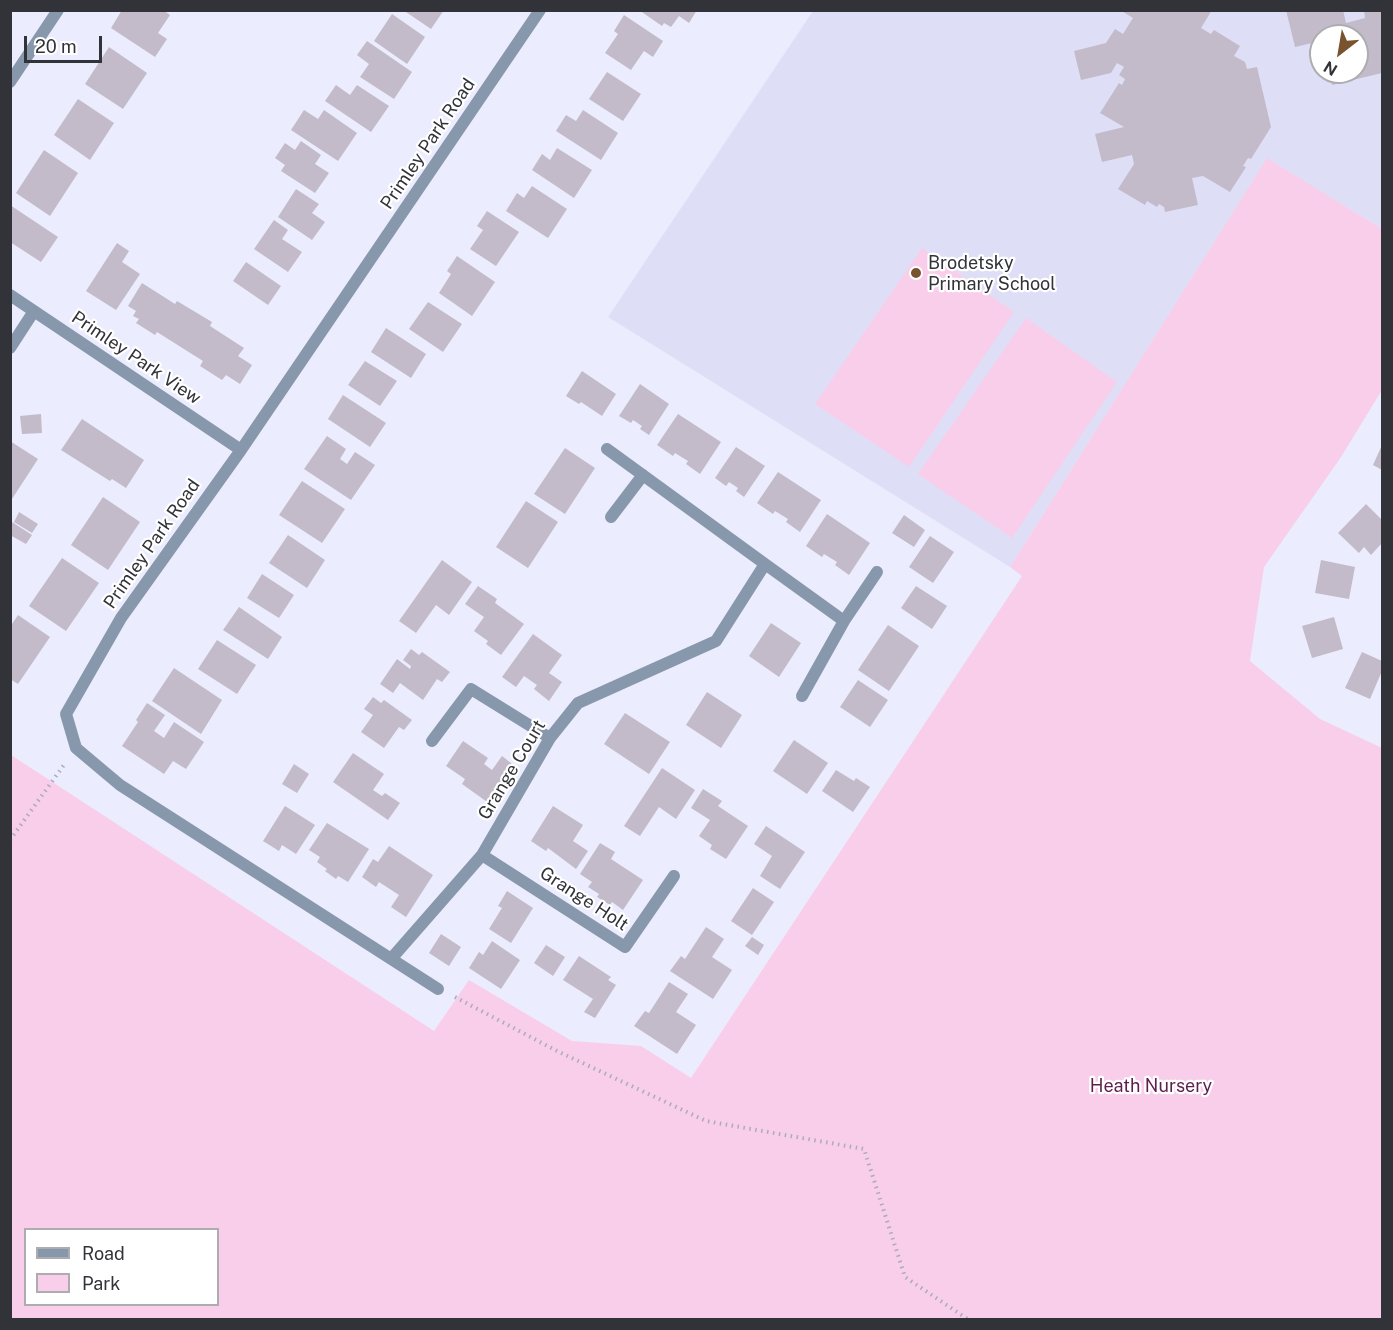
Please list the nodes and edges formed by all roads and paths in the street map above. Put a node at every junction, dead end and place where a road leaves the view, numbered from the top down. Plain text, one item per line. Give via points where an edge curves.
1 (58, 10) edge
2 (540, 10) edge
3 (10, 82) edge
4 (10, 295) edge
5 (34, 311) junction
6 (10, 348) edge
7 (607, 449) dead end
8 (241, 450) junction
9 (643, 475) junction
10 (611, 517) dead end
11 (765, 564) junction
12 (877, 572) dead end
13 (843, 621) junction
14 (802, 696) dead end
15 (550, 738) junction
16 (432, 741) dead end
17 (76, 748) junction
18 (10, 840) edge
19 (483, 855) junction
20 (674, 876) dead end
21 (391, 959) junction
22 (438, 989) joint
23 (969, 1320) edge

1 - 3 street
2 - 8 street, Primley Park Road
4 - 5 street, Primley Park View
5 - 6 street
5 - 8 street, Primley Park View
7 - 9 street
8 - 17 street, Primley Park Road via 122,618 66,714
9 - 10 street
9 - 11 street
11 - 13 street
11 - 15 street, Grange Court via 716,640 578,703
12 - 13 street
13 - 14 street
15 - 16 street via 471,689
15 - 19 street, Grange Court
17 - 18 path
17 - 21 street via 120,785
19 - 20 street, Grange Holt via 625,947
19 - 21 street, Grange Court
21 - 22 street
22 - 23 path via 557,1051 706,1121 864,1149 905,1277

